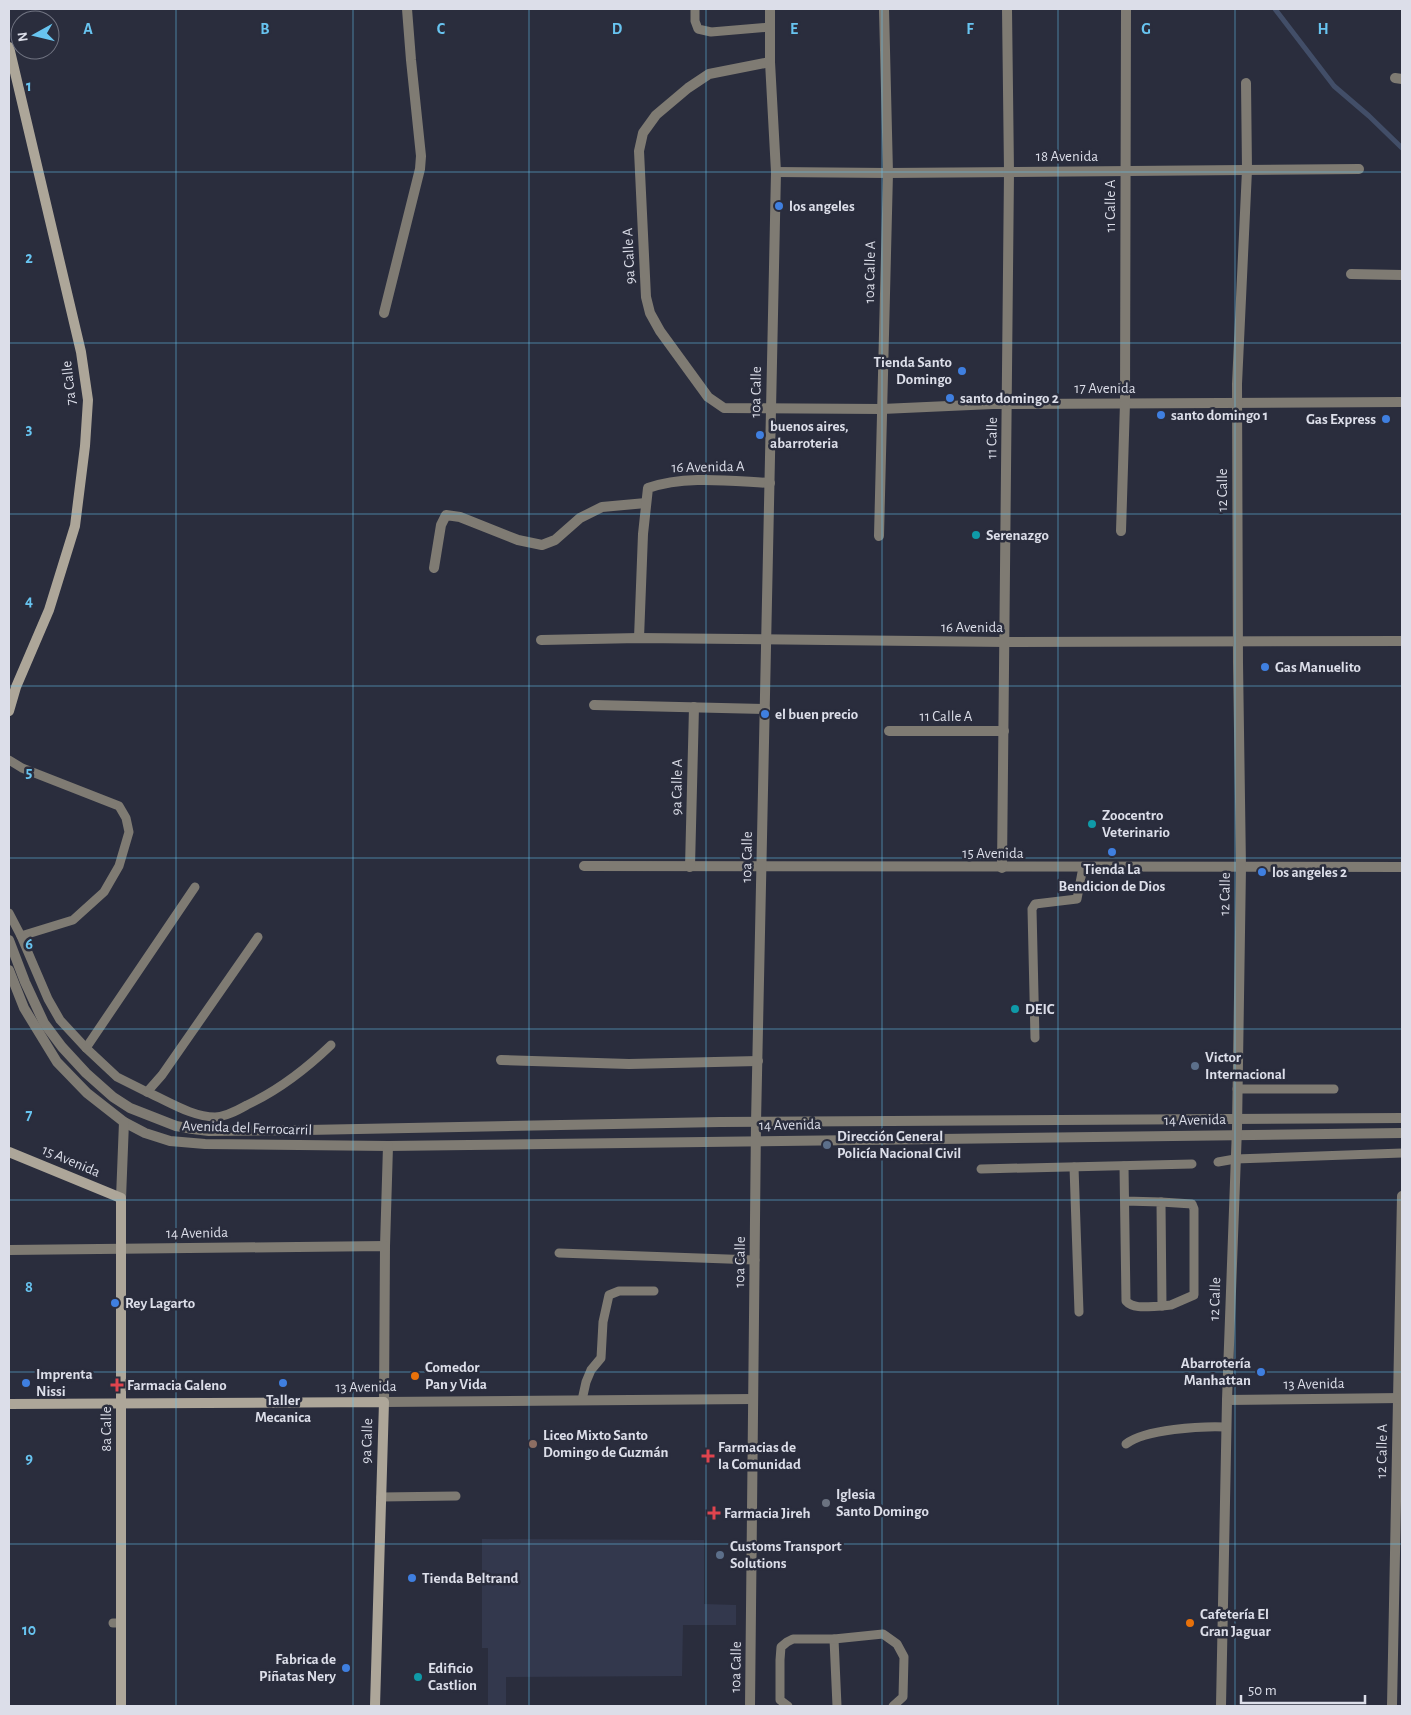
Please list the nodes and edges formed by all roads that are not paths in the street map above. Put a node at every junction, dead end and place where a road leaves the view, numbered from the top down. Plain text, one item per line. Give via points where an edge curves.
1 (407, 9) edge
2 (694, 9) edge
3 (770, 9) edge
4 (884, 9) edge
5 (1007, 9) edge
6 (1126, 9) edge
7 (770, 27) junction
8 (9, 47) edge
9 (770, 62) junction
10 (1246, 83) dead end
11 (1359, 169) dead end
12 (1247, 170) junction
13 (1126, 171) junction
14 (776, 172) junction
15 (1009, 172) junction
16 (888, 173) junction
17 (1351, 274) dead end
18 (1402, 274) edge
19 (384, 313) dead end
20 (698, 384) joint
21 (1237, 402) junction
22 (1402, 402) edge
23 (1125, 403) junction
24 (1007, 404) junction
25 (882, 408) junction
26 (771, 409) junction
27 (770, 483) junction
28 (646, 503) junction
29 (1120, 532) dead end
30 (879, 536) dead end
31 (434, 568) dead end
32 (639, 638) junction
33 (540, 640) dead end
34 (766, 640) junction
35 (1402, 641) edge
36 (1005, 642) junction
37 (1238, 642) junction
38 (12, 686) edge
39 (594, 705) dead end
40 (694, 707) junction
41 (765, 709) junction
42 (9, 711) edge
43 (889, 732) dead end
44 (1004, 732) junction
45 (9, 760) edge
46 (584, 866) dead end
47 (690, 867) junction
48 (762, 867) junction
49 (1083, 867) junction
50 (1241, 867) junction
51 (1002, 868) junction
52 (1402, 868) edge
53 (195, 887) dead end
54 (9, 913) edge
55 (21, 936) junction
56 (258, 937) dead end
57 (9, 940) edge
58 (9, 970) edge
59 (1035, 1038) dead end
60 (331, 1045) dead end
61 (86, 1048) junction
62 (501, 1060) dead end
63 (758, 1061) junction
64 (1237, 1089) junction
65 (1334, 1089) dead end
66 (147, 1092) junction
67 (1402, 1118) edge
68 (1236, 1119) junction
69 (124, 1122) junction
70 (756, 1123) junction
71 (1402, 1133) edge
72 (1236, 1134) junction
73 (756, 1141) junction
74 (388, 1146) junction
75 (9, 1152) edge
76 (1402, 1153) edge
77 (1235, 1159) junction
78 (1218, 1162) dead end
79 (1192, 1164) dead end
80 (1124, 1166) junction
81 (1074, 1167) junction
82 (981, 1170) dead end
83 (1402, 1196) edge
84 (121, 1198) junction
85 (1125, 1201) junction
86 (1161, 1202) junction
87 (385, 1246) junction
88 (121, 1249) junction
89 (9, 1250) edge
90 (559, 1253) dead end
91 (755, 1260) junction
92 (654, 1291) dead end
93 (1162, 1306) junction
94 (1079, 1312) dead end
95 (1400, 1398) edge
96 (753, 1399) junction
97 (582, 1400) junction
98 (1227, 1400) junction
99 (384, 1402) junction
100 (9, 1404) edge
101 (121, 1404) junction
102 (1226, 1427) junction
103 (1126, 1444) dead end
104 (381, 1496) junction
105 (456, 1496) dead end
106 (834, 1639) junction
107 (122, 1706) edge
108 (375, 1706) edge
109 (750, 1706) edge
110 (788, 1706) edge
111 (837, 1706) edge
112 (893, 1706) edge
113 (1222, 1706) edge
114 (1392, 1706) edge

1 - 19 street via 421,156
2 - 7 lane via 698,29 711,32
3 - 7 street, 10a Calle
4 - 16 street, 10a Calle A
5 - 15 street, 11 Calle
6 - 13 street, 11 Calle A
7 - 9 street, 10a Calle
8 - 38 main road, 7a Calle via 81,352 88,400 75,526 49,610
9 - 14 street, 10a Calle
9 - 20 street, 9a Calle A via 709,74 670,101 643,133 639,151 646,297 660,331
10 - 12 street, 12 Calle
11 - 12 street, 18 Avenida
12 - 13 street, 18 Avenida
12 - 21 street, 12 Calle
13 - 15 street, 18 Avenida
13 - 23 street, 11 Calle A
14 - 16 street, 18 Avenida
14 - 26 street, 10a Calle
15 - 16 street, 18 Avenida
15 - 24 street, 11 Calle
16 - 25 street, 10a Calle A
17 - 18 street
20 - 26 street, 17 Avenida via 708,397 724,408
21 - 22 street, 17 Avenida
21 - 23 street, 17 Avenida
21 - 37 street, 12 Calle
23 - 24 street, 17 Avenida
23 - 29 street, 11 Calle A
24 - 25 street, 17 Avenida
24 - 36 street, 11 Calle
25 - 26 street, 17 Avenida
25 - 30 street, 10a Calle A
26 - 27 street, 10a Calle
27 - 28 street, 16 Avenida A via 724,480 663,483 648,488
27 - 34 street, 10a Calle
28 - 31 street via 602,507 580,518 555,540 542,545 518,540 460,516 446,515 441,525
28 - 32 street
32 - 33 street, 16 Avenida
32 - 34 street, 16 Avenida
34 - 36 street, 16 Avenida
34 - 41 street, 10a Calle
35 - 37 street, 16 Avenida
36 - 37 street, 16 Avenida
36 - 44 street, 11 Calle
37 - 50 street, 12 Calle
38 - 42 main road, 7a Calle
39 - 40 street
40 - 41 street
40 - 47 street, 9a Calle A
41 - 48 street, 10a Calle
43 - 44 street, 11 Calle A
44 - 51 street, 11 Calle
45 - 55 lane via 119,806 129,832 119,866 104,892 82,914 74,920
46 - 47 street, 15 Avenida
47 - 48 street, 15 Avenida
48 - 51 street, 15 Avenida
48 - 63 street, 10a Calle
49 - 50 street, 15 Avenida
49 - 51 street, 15 Avenida
49 - 59 lane via 1077,899 1035,904 1032,909
50 - 52 street, 15 Avenida
50 - 64 street, 12 Calle
53 - 61 lane
54 - 55 lane
55 - 61 lane via 48,1000 60,1020
56 - 66 lane
57 - 70 street, 14 Avenida via 44,1022 62,1047 114,1097 130,1108 176,1126 219,1130
58 - 69 street, Avenida del Ferrocarril via 24,1008 57,1062 87,1093
60 - 66 lane via 279,1089 233,1113 216,1117 194,1113
61 - 66 lane via 116,1078
62 - 63 street via 629,1064
63 - 70 street, 10a Calle
64 - 65 lane
64 - 68 street, 12 Calle
67 - 68 street, 14 Avenida
68 - 70 street, 14 Avenida
68 - 72 street, 12 Calle
69 - 74 street, Avenida del Ferrocarril via 144,1133 170,1141
69 - 84 street, 8a Calle
70 - 73 street, 10a Calle
71 - 72 street, 14 Avenida
72 - 73 street, 14 Avenida
72 - 77 street, 12 Calle
73 - 74 street, 14 Avenida
73 - 91 street, 10a Calle
74 - 87 street, 9a Calle
75 - 84 main road, 15 Avenida
76 - 77 lane
77 - 78 lane
77 - 98 street, 12 Calle
79 - 80 lane
80 - 81 lane
80 - 85 lane
81 - 82 lane
81 - 94 lane
83 - 95 street, 12 Calle A
84 - 88 main road, 8a Calle
85 - 86 lane
85 - 93 lane via 1126,1301 1136,1306
86 - 93 lane
86 - 93 lane via 1192,1204 1194,1209 1194,1295
87 - 88 street, 14 Avenida
87 - 99 street, 9a Calle
88 - 89 street, 14 Avenida
88 - 101 main road, 8a Calle
90 - 91 lane
91 - 96 street, 10a Calle
92 - 97 lane via 620,1291 609,1295 603,1322 601,1358 586,1382
95 - 98 street, 13 Avenida
95 - 114 street, 12 Calle A
96 - 97 street, 13 Avenida
96 - 109 street, 10a Calle
97 - 99 street, 13 Avenida
98 - 102 street, 12 Calle
99 - 101 main road, 13 Avenida
99 - 104 main road, 9a Calle
100 - 101 main road, 13 Avenida
101 - 107 main road, 8a Calle via 116,1623
102 - 103 lane via 1150,1433 1133,1438
102 - 113 street, 12 Calle
104 - 105 lane
104 - 108 main road, 9a Calle
106 - 110 lane via 793,1639 786,1642 780,1660 780,1700
106 - 111 lane
106 - 112 lane via 883,1634 898,1644 904,1658 903,1697

